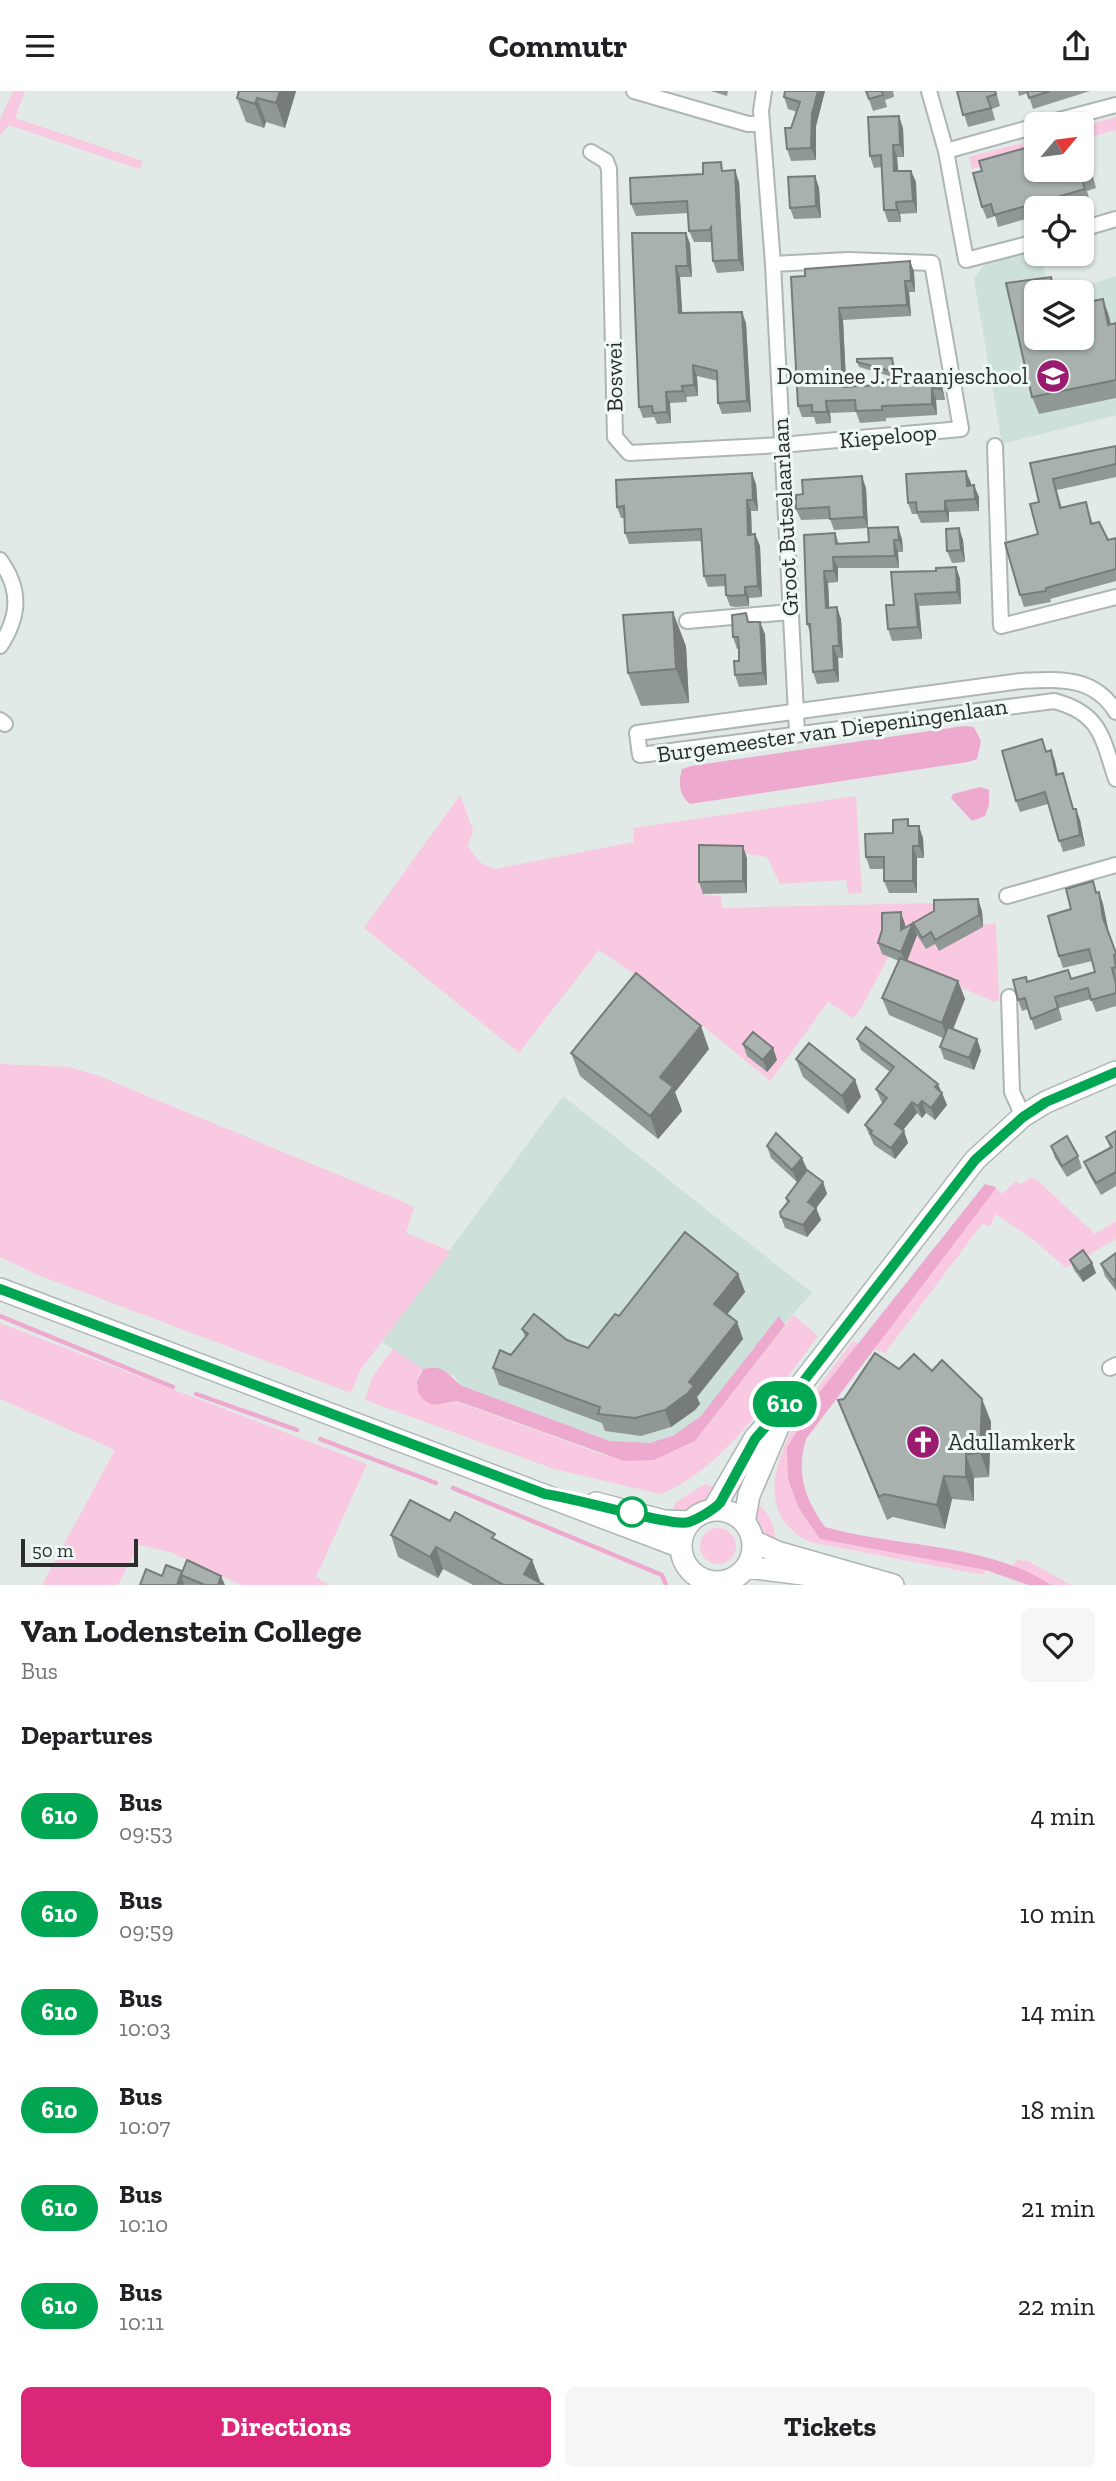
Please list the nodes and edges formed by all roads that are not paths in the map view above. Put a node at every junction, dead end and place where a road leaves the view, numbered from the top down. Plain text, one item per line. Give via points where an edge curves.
1 (634, 91) edge
2 (764, 91) edge
3 (929, 91) edge
4 (1116, 105) edge
5 (1089, 112) edge
6 (762, 124) junction
7 (1024, 129) edge
8 (946, 151) junction
9 (590, 152) dead end
10 (1116, 219) edge
11 (1094, 225) edge
12 (1024, 245) edge
13 (773, 264) junction
14 (781, 445) junction
15 (995, 446) dead end
16 (0, 560) edge
17 (1116, 597) edge
18 (790, 613) junction
19 (687, 621) dead end
20 (0, 646) edge
21 (795, 711) junction
22 (1116, 712) edge
23 (797, 733) junction
24 (1113, 759) edge
25 (1116, 779) edge
26 (1116, 865) edge
27 (1007, 895) dead end
28 (1009, 997) dead end
29 (1116, 1072) edge
30 (1116, 1084) edge
31 (1083, 1087) junction
32 (1023, 1117) junction
33 (0, 1289) edge
34 (789, 1400) junction
35 (713, 1510) junction
36 (744, 1522) junction
37 (681, 1534) junction
38 (753, 1541) junction
39 (747, 1567) junction
40 (860, 1577) junction
41 (695, 1580) edge
42 (722, 1584) edge
43 (893, 1585) edge

1 - 6 street
2 - 6 street, Groot Butselaarlaan
3 - 8 street
4 - 5 street
6 - 13 street, Groot Butselaarlaan
7 - 8 street
8 - 12 street via 966,260
9 - 14 street, Boswei via 606,161 609,169 615,437 620,446 629,453
10 - 11 street
13 - 14 street, Groot Butselaarlaan
13 - 14 street, Kiepeloop via 848,260 932,263 961,429
14 - 18 street, Groot Butselaarlaan
15 - 17 street via 1001,626
16 - 20 street via 16,588 17,606
18 - 19 street
18 - 21 street, Groot Butselaarlaan
21 - 22 street, Burgemeester van Diepeningenlaan via 1063,678 1097,691
21 - 23 street, Groot Butselaarlaan
21 - 23 street, Burgemeester van Diepeningenlaan via 637,733 640,755
23 - 24 street, Burgemeester van Diepeningenlaan via 1054,701 1075,706 1095,723
24 - 25 street, Burgemeester van Diepeningenlaan
26 - 27 street
28 - 32 street via 1012,1091
29 - 31 main road
30 - 31 main road
31 - 32 main road
32 - 34 main road via 975,1160
33 - 37 main road via 545,1494 569,1507
34 - 35 main road via 755,1439
34 - 36 main road via 749,1495
35 - 36 main road via 730,1512
35 - 37 main road
36 - 38 main road
37 - 41 main road via 687,1567
38 - 39 main road
38 - 40 main road
39 - 40 main road via 845,1581
39 - 42 main road
40 - 43 main road
41 - 42 main road

